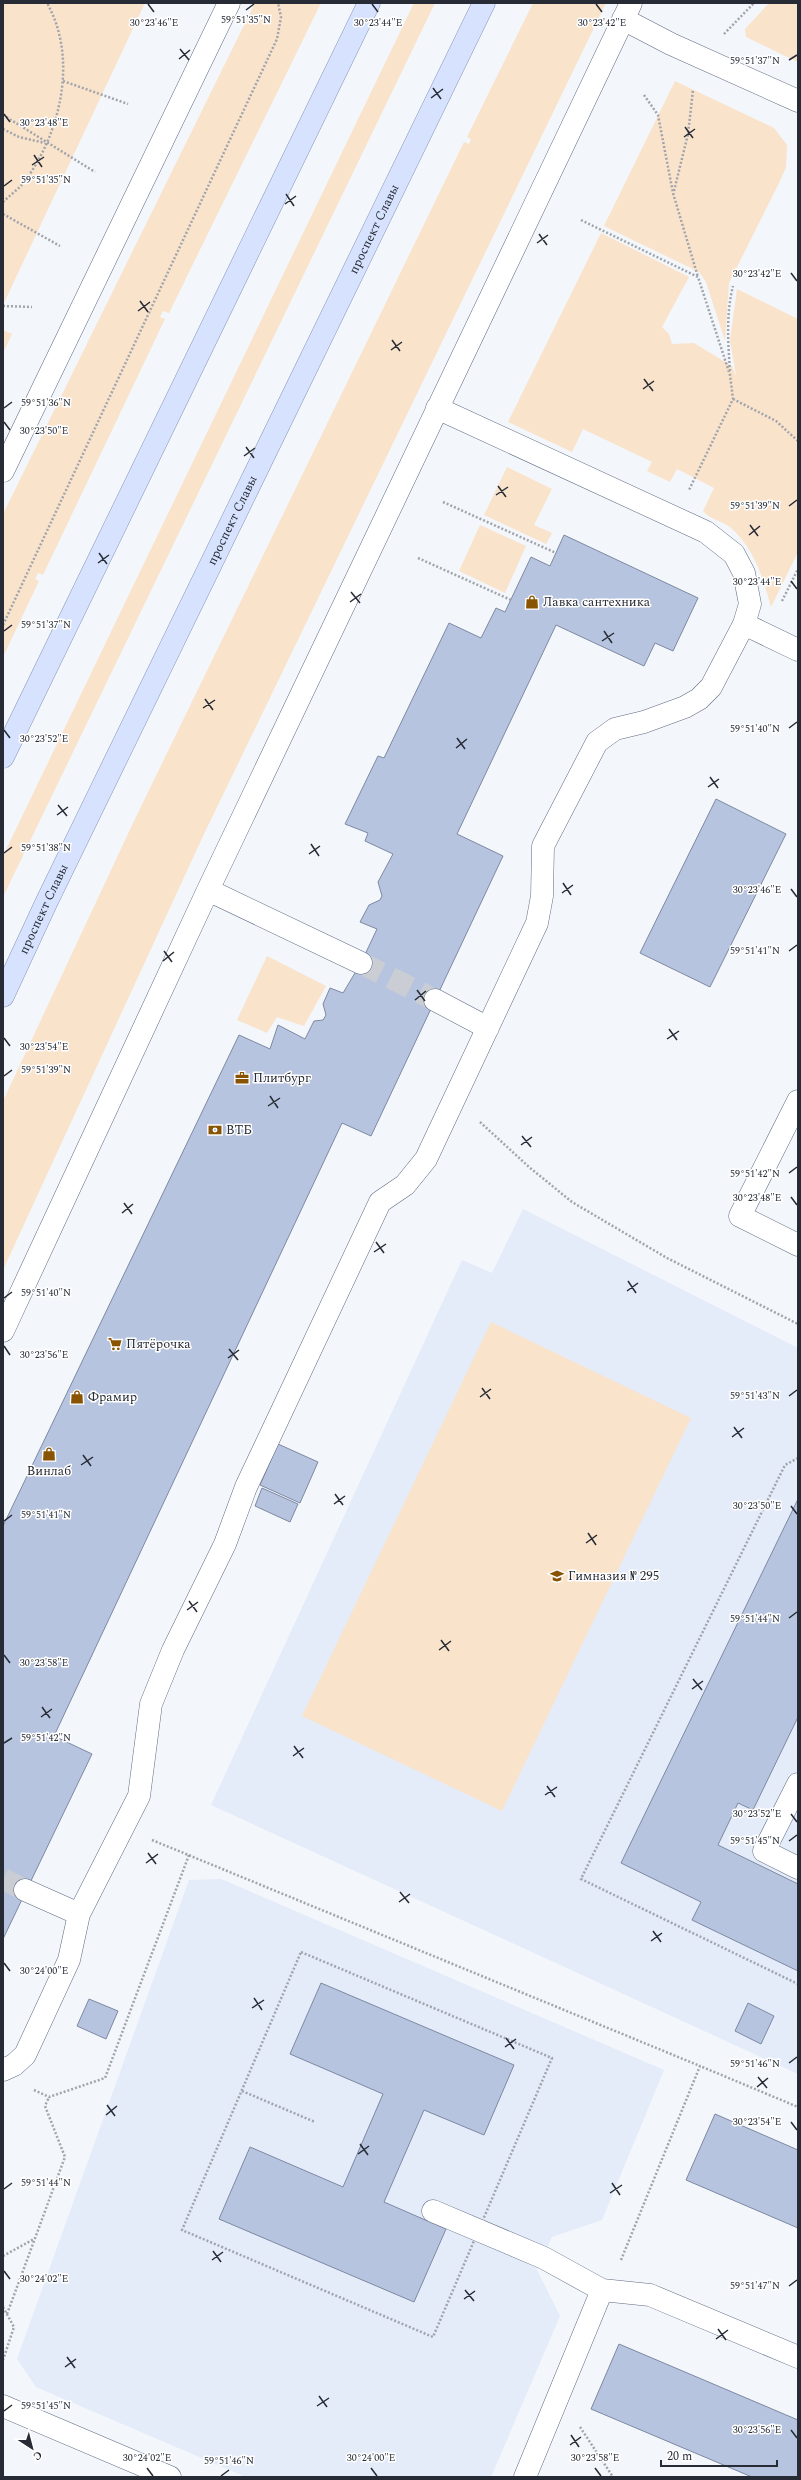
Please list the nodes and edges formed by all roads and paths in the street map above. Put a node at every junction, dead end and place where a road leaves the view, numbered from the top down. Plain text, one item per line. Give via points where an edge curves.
1 (47, 3) edge
2 (229, 3) edge
3 (278, 3) edge
4 (369, 3) edge
5 (484, 3) edge
6 (754, 3) edge
7 (627, 11) edge
8 (722, 37) dead end
9 (64, 81) junction
10 (694, 83) dead end
11 (644, 95) dead end
12 (798, 101) edge
13 (128, 104) dead end
14 (3, 115) edge
15 (3, 129) edge
16 (47, 143) junction
17 (95, 172) dead end
18 (673, 193) junction
19 (3, 202) edge
20 (3, 214) edge
21 (581, 220) dead end
22 (60, 246) dead end
23 (698, 277) junction
24 (733, 286) dead end
25 (3, 306) edge
26 (32, 307) dead end
27 (730, 375) junction
28 (733, 400) junction
29 (437, 408) junction
30 (798, 441) edge
31 (698, 470) dead end
32 (3, 471) edge
33 (444, 502) dead end
34 (556, 553) dead end
35 (418, 558) dead end
36 (511, 600) dead end
37 (744, 624) junction
38 (3, 625) edge
39 (798, 650) edge
40 (3, 757) edge
41 (208, 890) junction
42 (361, 963) tunnel mouth
43 (3, 996) edge
44 (435, 1000) tunnel mouth
45 (488, 1028) junction
46 (453, 1101) junction
47 (798, 1101) edge
48 (798, 1245) edge
49 (798, 1324) edge
50 (3, 1331) edge
51 (798, 1458) edge
52 (798, 1784) edge
53 (147, 1838) dead end
54 (189, 1855) junction
55 (798, 1868) edge
56 (25, 1890) tunnel mouth
57 (79, 1914) junction
58 (798, 1984) edge
59 (700, 2066) junction
60 (3, 2070) edge
61 (31, 2089) dead end
62 (242, 2091) junction
63 (49, 2097) junction
64 (798, 2107) edge
65 (315, 2122) dead end
66 (433, 2211) dead end
67 (479, 2230) junction
68 (34, 2238) junction
69 (3, 2256) edge
70 (602, 2290) junction
71 (3, 2307) edge
72 (7, 2314) junction
73 (798, 2357) edge
74 (3, 2360) edge
75 (559, 2395) junction
76 (3, 2406) edge
77 (170, 2477) edge
78 (525, 2477) edge
79 (613, 2477) edge

1 - 9 path via 53,13 61,48
2 - 32 street
3 - 38 path via 281,17 277,39
4 - 40 main road
5 - 43 main road, проспект Славы
6 - 8 path
7 - 12 street via 671,44
7 - 29 street
9 - 13 path
9 - 16 path
10 - 18 path via 688,134
11 - 18 path via 658,115
14 - 16 path
15 - 16 path
16 - 17 path
16 - 19 path via 24,182
18 - 23 path
20 - 22 path
21 - 23 path
23 - 27 path
24 - 27 path via 727,336
25 - 26 path
27 - 28 path
28 - 30 path via 776,421
28 - 31 path
29 - 37 street via 706,532 722,542 734,554 744,573 750,604
29 - 41 street
33 - 34 path
35 - 36 path
37 - 39 street
37 - 45 street via 711,687 699,699 685,707 615,729 597,742 543,846 542,896 537,923
41 - 42 street
41 - 50 street
44 - 45 street
45 - 46 street
46 - 49 path via 572,1202 667,1258
46 - 57 street via 426,1159 405,1185 380,1202 246,1487 225,1544 173,1650 151,1704 139,1796
47 - 48 street via 740,1216
51 - 58 path via 785,1465 581,1879
52 - 55 street via 764,1851
53 - 54 path
54 - 59 path
54 - 63 path via 105,2078
56 - 57 street
57 - 60 street via 70,1960 25,2055 14,2065
59 - 64 path
59 - 70 path via 618,2268
61 - 63 path
62 - 65 path
62 - 67 path via 182,2230 434,2337
62 - 67 path via 301,1952 552,2058
63 - 68 path via 45,2106 65,2156
66 - 67 street
67 - 70 street via 544,2258
68 - 69 path
68 - 72 path
70 - 73 street via 650,2294
70 - 75 street
71 - 72 path
72 - 74 path via 14,2327
75 - 78 street
75 - 79 path
76 - 77 street

